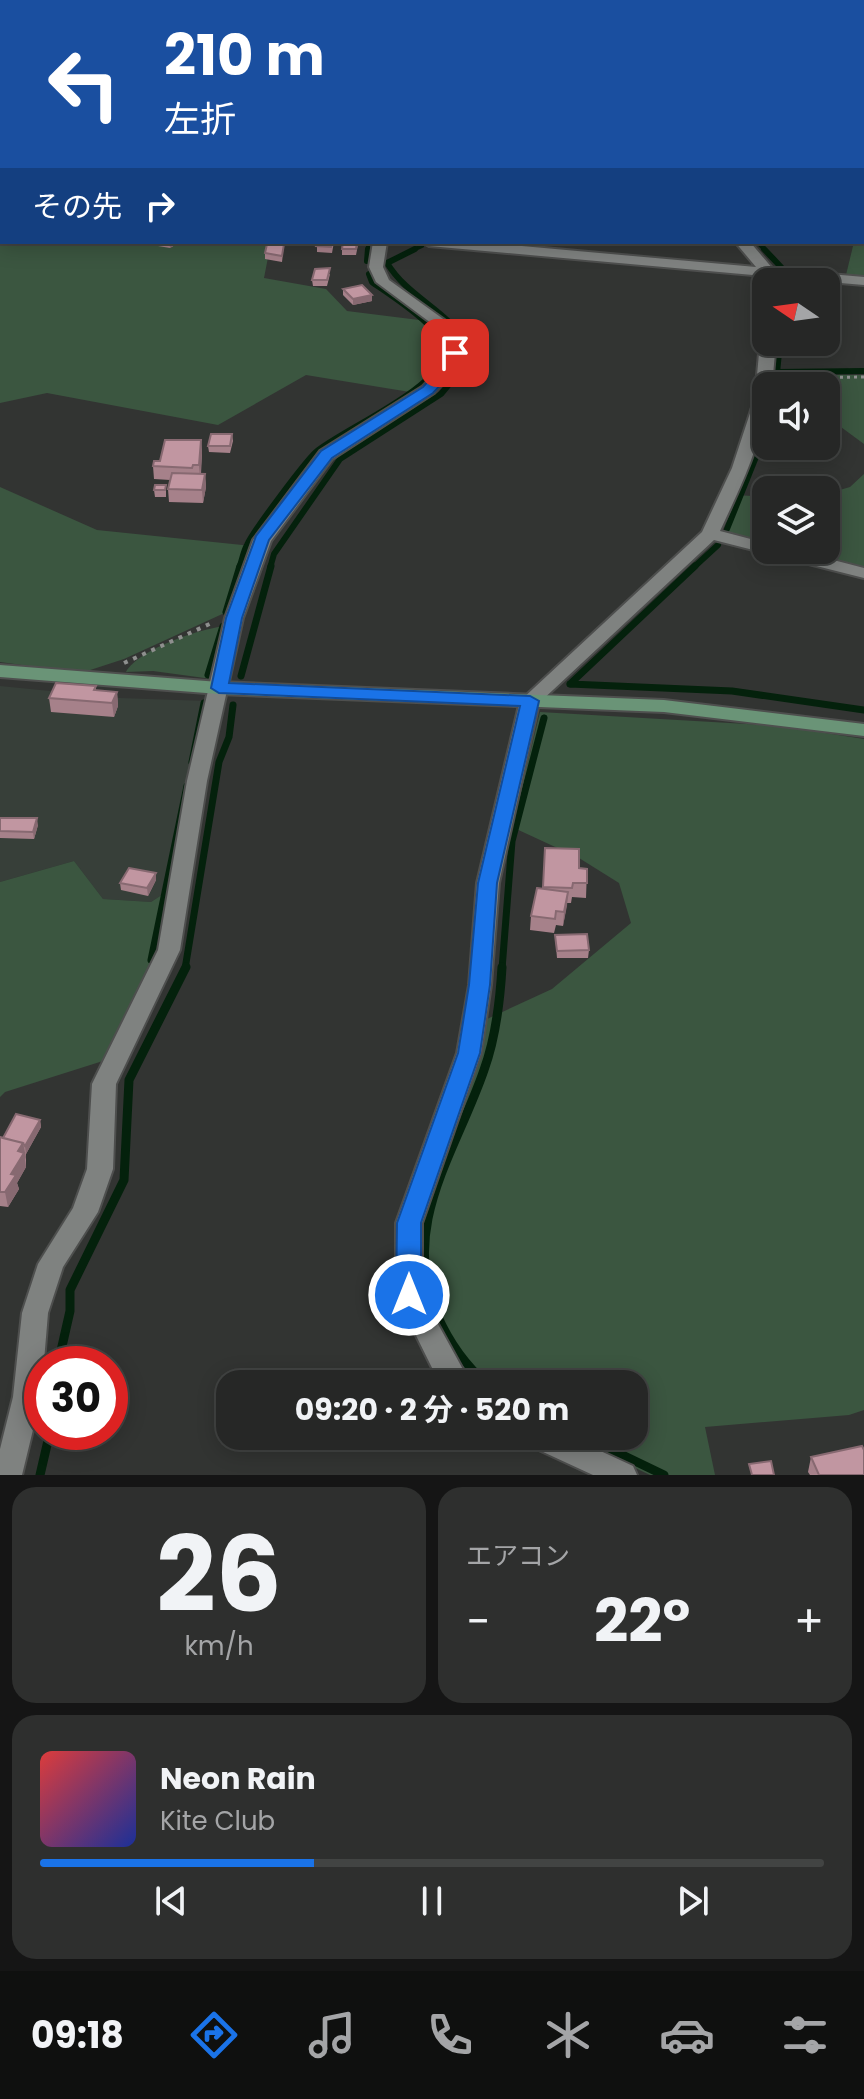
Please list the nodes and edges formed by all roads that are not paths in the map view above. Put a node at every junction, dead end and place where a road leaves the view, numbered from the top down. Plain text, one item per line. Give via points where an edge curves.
1 (380, 244) edge
2 (448, 244) edge
3 (744, 244) edge
4 (764, 268) edge
5 (752, 276) edge
6 (840, 280) edge
7 (864, 281) edge
8 (767, 356) edge
9 (710, 534) junction
10 (752, 544) edge
11 (829, 564) edge
12 (864, 573) edge
13 (0, 671) edge
14 (219, 688) junction
15 (530, 701) junction
16 (864, 730) edge
17 (447, 1370) edge
18 (569, 1450) edge
19 (8, 1475) edge
20 (623, 1475) edge

1 - 14 street via 376,267 383,282 441,324 455,353 428,390 326,455 262,540 234,618
2 - 5 street
3 - 4 street
6 - 7 street
8 - 9 street via 763,398
9 - 10 street
9 - 15 street
11 - 12 street
13 - 14 street
14 - 15 street
14 - 19 street via 197,781 169,950 104,1084 100,1169 85,1212 51,1264 35,1313 27,1397
15 - 16 street via 664,706
15 - 17 street via 488,883 469,1053 409,1223 409,1295
18 - 20 street

